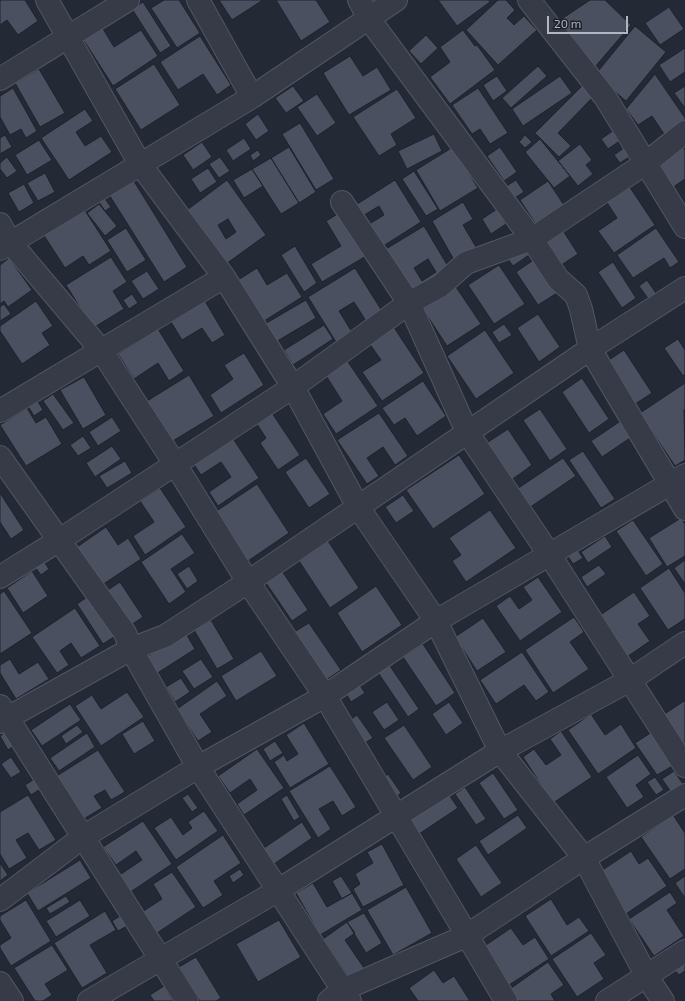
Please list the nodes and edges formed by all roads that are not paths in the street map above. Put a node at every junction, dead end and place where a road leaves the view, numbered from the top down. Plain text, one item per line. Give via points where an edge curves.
1 (47, 0) edge
2 (128, 0) edge
3 (198, 0) edge
4 (358, 0) edge
5 (396, 0) edge
6 (529, 0) edge
7 (369, 19) junction
8 (68, 37) junction
9 (0, 79) edge
10 (252, 97) junction
11 (685, 132) edge
12 (646, 163) junction
13 (140, 164) junction
14 (342, 202) dead end
15 (685, 227) edge
16 (3, 238) edge
17 (532, 239) junction
18 (224, 277) junction
19 (685, 288) edge
20 (409, 303) junction
21 (590, 349) junction
22 (100, 350) junction
23 (293, 387) junction
24 (0, 411) edge
25 (467, 432) junction
26 (0, 457) edge
27 (175, 464) junction
28 (677, 480) edge
29 (358, 507) junction
30 (685, 509) edge
31 (58, 541) junction
32 (549, 554) junction
33 (0, 577) edge
34 (248, 582) junction
35 (436, 621) junction
36 (685, 643) edge
37 (131, 649) junction
38 (630, 680) junction
39 (325, 696) junction
40 (2, 715) edge
41 (500, 751) junction
42 (685, 766) edge
43 (198, 767) junction
44 (685, 795) edge
45 (396, 815) junction
46 (83, 837) junction
47 (584, 858) junction
48 (277, 891) junction
49 (0, 900) edge
50 (466, 936) junction
51 (685, 952) edge
52 (160, 959) junction
53 (647, 977) junction
54 (0, 982) edge
55 (340, 997) edge
56 (12, 1001) edge
57 (89, 1001) edge
58 (187, 1001) edge
59 (506, 1001) edge
60 (607, 1001) edge
61 (663, 1001) edge

1 - 8 street
2 - 8 street
3 - 10 street
4 - 7 street
5 - 7 street
6 - 12 street via 605,97
7 - 10 street
7 - 17 street
8 - 9 street
8 - 13 street
10 - 13 street
11 - 12 street
12 - 15 street
12 - 17 street
13 - 16 street
13 - 18 street
14 - 20 street
16 - 22 street
17 - 20 street via 466,263 440,286
17 - 21 street via 558,279 576,295
18 - 22 street
18 - 23 street
19 - 21 street
20 - 23 street
20 - 25 street
21 - 25 street
21 - 28 street
22 - 24 street
22 - 27 street
23 - 27 street
23 - 29 street
25 - 29 street
25 - 32 street
26 - 31 street
27 - 31 street
27 - 34 street
28 - 30 street
28 - 32 street
29 - 34 street
29 - 35 street
31 - 33 street
31 - 37 street via 80,567 125,633
32 - 35 street
32 - 38 street
34 - 37 street via 165,636
34 - 39 street
35 - 39 street
35 - 41 street
36 - 38 street
37 - 40 street
37 - 43 street
38 - 41 street
38 - 42 street
39 - 43 street
39 - 45 street
40 - 46 street
41 - 45 street
41 - 47 street
43 - 46 street
43 - 48 street
44 - 47 street
45 - 48 street
45 - 50 street
46 - 49 street
46 - 52 street
47 - 50 street
47 - 53 street
48 - 52 street
48 - 55 street
50 - 55 street
50 - 59 street
51 - 53 street
52 - 57 street
52 - 58 street
53 - 60 street
53 - 61 street
54 - 56 street

